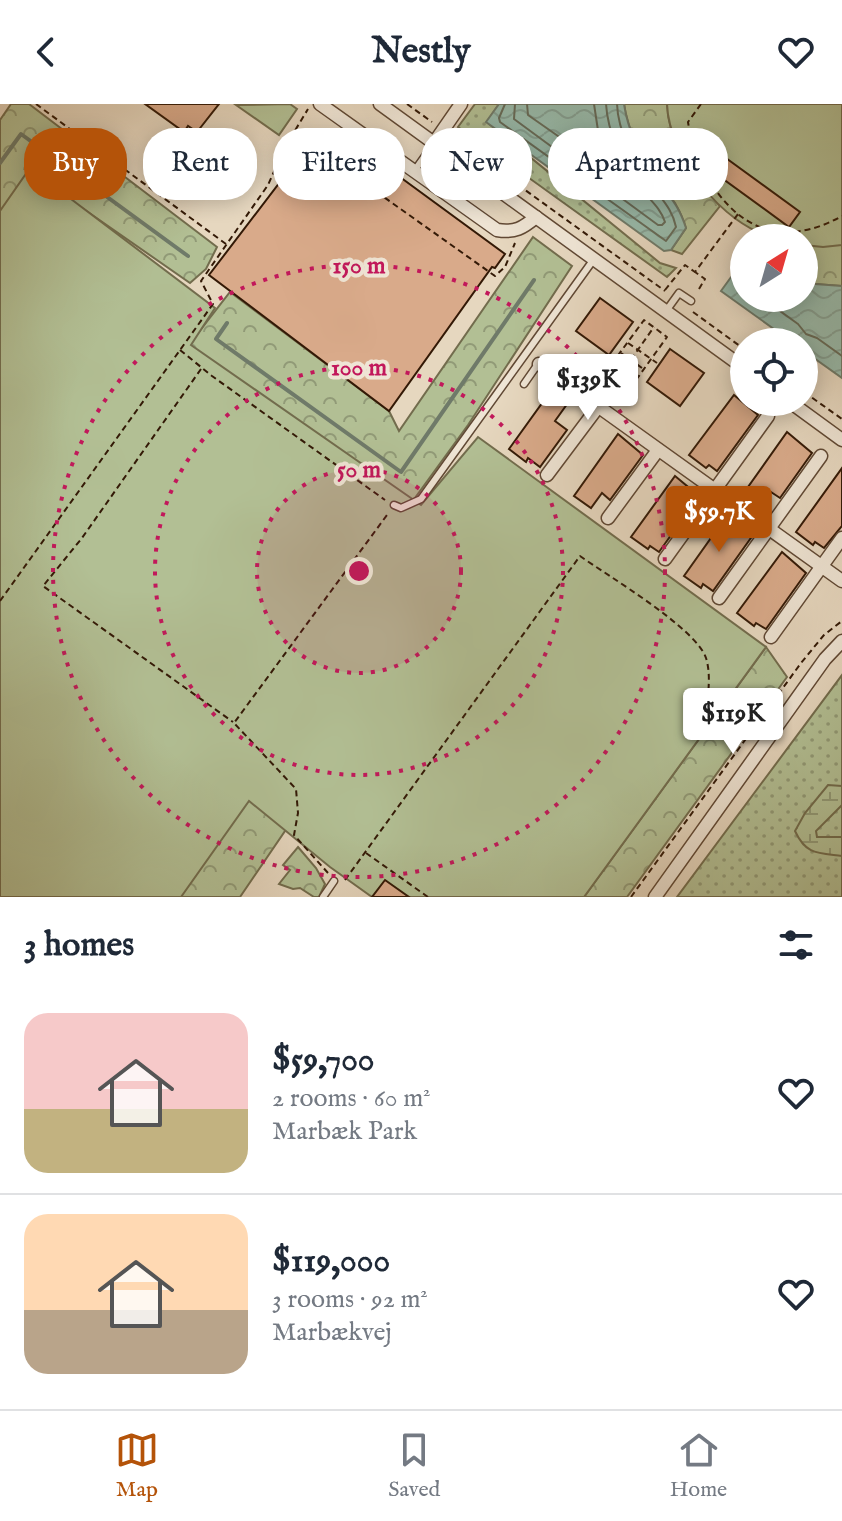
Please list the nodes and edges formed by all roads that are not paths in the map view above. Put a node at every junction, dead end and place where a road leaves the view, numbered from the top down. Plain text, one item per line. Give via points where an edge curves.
1 (320, 104) edge
2 (380, 104) edge
3 (461, 104) edge
4 (444, 128) edge
5 (421, 134) edge
6 (421, 161) edge
7 (415, 170) junction
8 (513, 200) edge
9 (536, 217) junction
10 (594, 259) junction
11 (691, 301) dead end
12 (666, 311) junction
13 (730, 358) edge
14 (539, 364) joint
15 (524, 384) dead end
16 (598, 407) junction
17 (768, 416) dead end
18 (809, 416) edge
19 (842, 440) edge
20 (658, 450) junction
21 (821, 456) dead end
22 (547, 475) dead end
23 (714, 490) junction
24 (394, 505) road end
25 (608, 518) dead end
26 (769, 529) junction
27 (842, 538) edge
28 (665, 559) dead end
29 (822, 567) junction
30 (842, 581) edge
31 (719, 598) dead end
32 (771, 637) dead end
33 (842, 641) edge
34 (334, 881) road end
35 (323, 897) edge
36 (655, 897) edge

1 - 7 street
2 - 5 street
3 - 4 street
6 - 7 lane
7 - 9 street via 497,230 511,232
8 - 9 street
9 - 10 street
10 - 12 street
10 - 24 lane via 421,499 401,508
11 - 12 lane via 679,293
12 - 13 street
14 - 15 lane
14 - 16 street
16 - 20 street
16 - 22 street
17 - 23 street
18 - 19 street
20 - 23 street
20 - 25 street
21 - 26 street
23 - 26 street
23 - 28 street
26 - 29 street
26 - 31 street
27 - 29 street
29 - 30 street
29 - 32 street
33 - 36 street
34 - 35 lane

